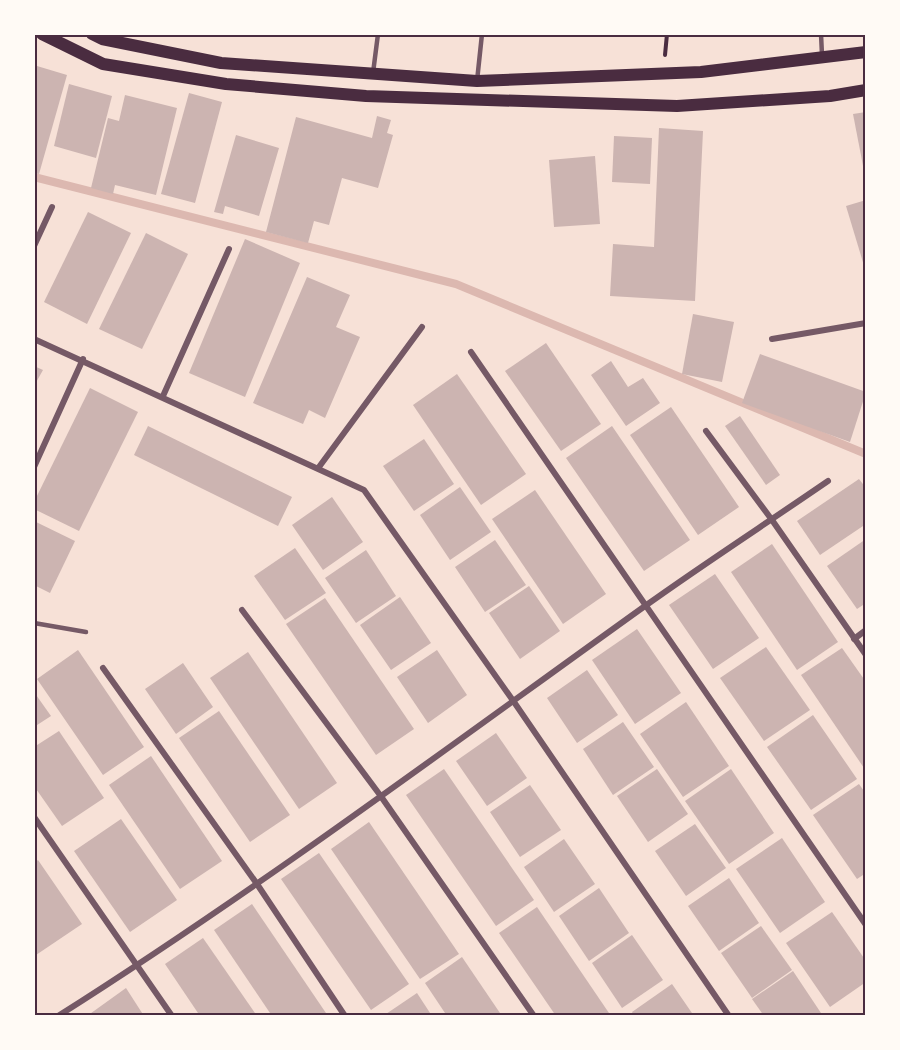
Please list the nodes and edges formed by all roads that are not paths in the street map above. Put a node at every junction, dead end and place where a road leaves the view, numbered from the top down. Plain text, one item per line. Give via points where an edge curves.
1 (42, 34) edge
2 (92, 34) edge
3 (378, 34) edge
4 (482, 34) edge
5 (821, 34) edge
6 (866, 52) edge
7 (822, 58) junction
8 (373, 73) junction
9 (477, 81) junction
10 (866, 90) edge
11 (52, 207) dead end
12 (34, 246) edge
13 (229, 249) dead end
14 (866, 323) edge
15 (422, 327) dead end
16 (34, 339) edge
17 (772, 339) dead end
18 (471, 352) dead end
19 (83, 359) junction
20 (163, 396) junction
21 (706, 431) dead end
22 (34, 466) edge
23 (319, 467) junction
24 (828, 481) dead end
25 (772, 520) junction
26 (646, 605) junction
27 (242, 610) dead end
28 (34, 623) edge
29 (866, 630) edge
30 (86, 632) dead end
31 (854, 639) junction
32 (866, 655) edge
33 (103, 668) dead end
34 (514, 702) junction
35 (380, 795) junction
36 (34, 817) edge
37 (257, 884) junction
38 (866, 925) edge
39 (138, 965) junction
40 (58, 1016) edge
41 (172, 1016) edge
42 (345, 1016) edge
43 (534, 1016) edge
44 (729, 1016) edge

1 - 10 main road via 103,64 226,84 366,96 677,106
2 - 8 main road via 221,63
3 - 8 lane
4 - 9 lane
5 - 7 lane
6 - 7 main road
7 - 9 main road via 701,72
8 - 9 main road
11 - 12 street
13 - 20 street
14 - 17 street
15 - 23 street
16 - 19 street
18 - 26 street
19 - 20 street
19 - 22 street
20 - 23 street
21 - 25 street
23 - 34 street via 364,490
24 - 25 street
25 - 26 street
25 - 31 street
26 - 34 street
26 - 38 street
27 - 35 street
28 - 30 lane
29 - 31 street
31 - 32 street
33 - 37 street
34 - 35 street
34 - 44 street
35 - 37 street
35 - 43 street
36 - 39 street
37 - 39 street
37 - 42 street
39 - 40 street
39 - 41 street

